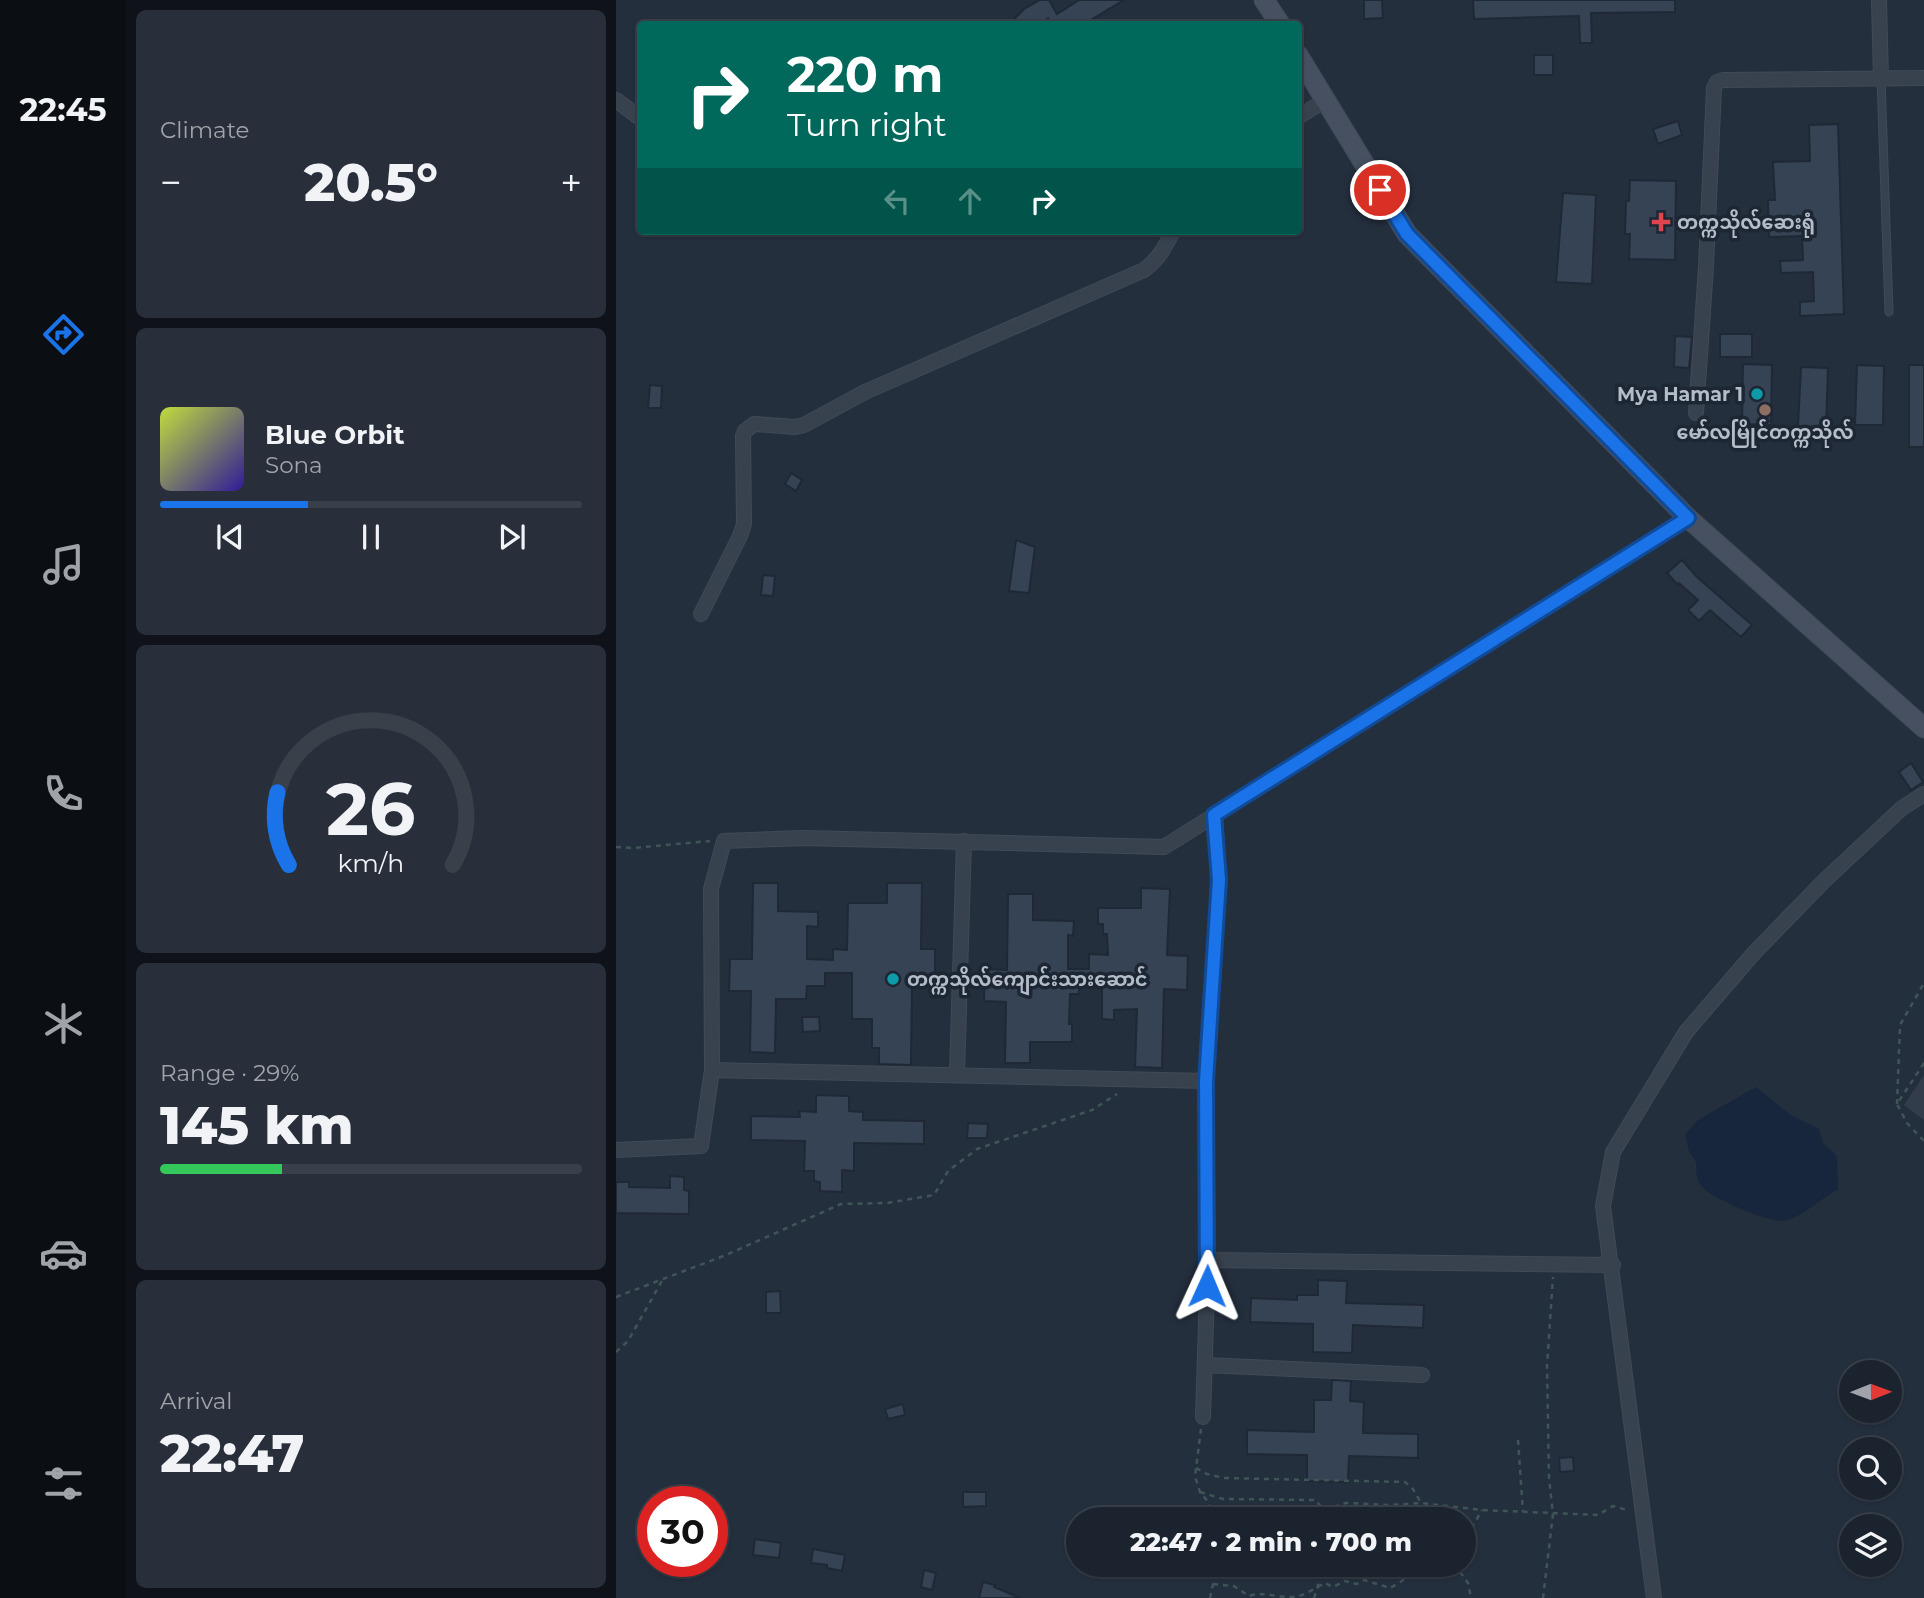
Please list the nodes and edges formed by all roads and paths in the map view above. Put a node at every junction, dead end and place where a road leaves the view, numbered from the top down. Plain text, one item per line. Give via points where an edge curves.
1 (1264, 0) edge
2 (1879, 0) edge
3 (1278, 21) edge
4 (1302, 61) edge
5 (1924, 78) edge
6 (1881, 79) junction
7 (616, 100) edge
8 (1326, 100) junction
9 (1302, 115) edge
10 (637, 116) edge
11 (1171, 235) edge
12 (1889, 312) dead end
13 (1696, 413) dead end
14 (1688, 518) junction
15 (701, 614) dead end
16 (1924, 728) edge
17 (1924, 794) edge
18 (1214, 815) junction
19 (724, 841) junction
20 (964, 841) junction
21 (616, 847) edge
22 (1924, 983) edge
23 (1924, 1063) edge
24 (712, 1070) junction
25 (957, 1074) junction
26 (1141, 1079) junction
27 (1206, 1081) junction
28 (1897, 1104) junction
29 (1924, 1141) edge
30 (616, 1150) edge
31 (1208, 1260) junction
32 (1553, 1264) junction
33 (1613, 1265) junction
34 (663, 1279) junction
35 (616, 1297) edge
36 (616, 1352) edge
37 (1205, 1366) junction
38 (1422, 1375) dead end
39 (1203, 1417) joint
40 (1518, 1440) dead end
41 (1196, 1468) junction
42 (1200, 1492) junction
43 (1421, 1503) junction
44 (1209, 1507) edge
45 (1321, 1507) edge
46 (1333, 1507) edge
47 (1482, 1510) junction
48 (1523, 1512) junction
49 (1644, 1512) junction
50 (1553, 1514) junction
51 (1476, 1520) edge
52 (1212, 1577) edge
53 (1318, 1577) edge
54 (1405, 1577) edge
55 (1463, 1577) edge
56 (1213, 1584) junction
57 (1318, 1586) junction
58 (1210, 1598) edge
59 (1314, 1598) edge
60 (1471, 1598) edge
61 (1543, 1598) edge
62 (1654, 1598) edge

1 - 3 main road
2 - 6 street
4 - 8 main road
5 - 6 street
6 - 12 lane
6 - 13 street via 1717,82
7 - 10 street
8 - 9 street
8 - 14 main road via 1407,234
11 - 15 street via 1165,249 1144,270 866,392 804,425 749,426 743,436 744,524
14 - 16 main road
14 - 18 street
17 - 33 street via 1902,808 1825,880 1686,1032 1614,1152 1603,1206
18 - 20 street via 1164,847
18 - 27 street via 1219,880
19 - 20 street
19 - 21 path
19 - 24 street via 711,889
20 - 25 street
22 - 28 path via 1900,1025
23 - 28 path
24 - 25 street
24 - 30 street via 701,1146
25 - 26 street
26 - 27 street
26 - 34 path via 1092,1110 977,1149 948,1171 934,1195 841,1204
27 - 31 street
28 - 29 path
31 - 32 street
31 - 37 street
32 - 33 street
32 - 50 path via 1547,1366
33 - 49 street
34 - 35 path
34 - 36 path via 628,1341
37 - 38 street
37 - 39 street
39 - 41 path
40 - 48 path
41 - 42 path
41 - 43 path via 1224,1478 1405,1482
42 - 44 path
42 - 45 path via 1223,1499 1315,1500
43 - 46 path
43 - 47 path
47 - 48 path
47 - 51 path
48 - 50 path
49 - 50 path via 1633,1514 1613,1506 1598,1515
49 - 62 street
50 - 61 path
52 - 56 path
53 - 57 path
54 - 57 path via 1390,1588 1364,1580
55 - 60 path
56 - 57 path via 1234,1586 1249,1596 1259,1592 1286,1598
56 - 58 path
57 - 59 path

